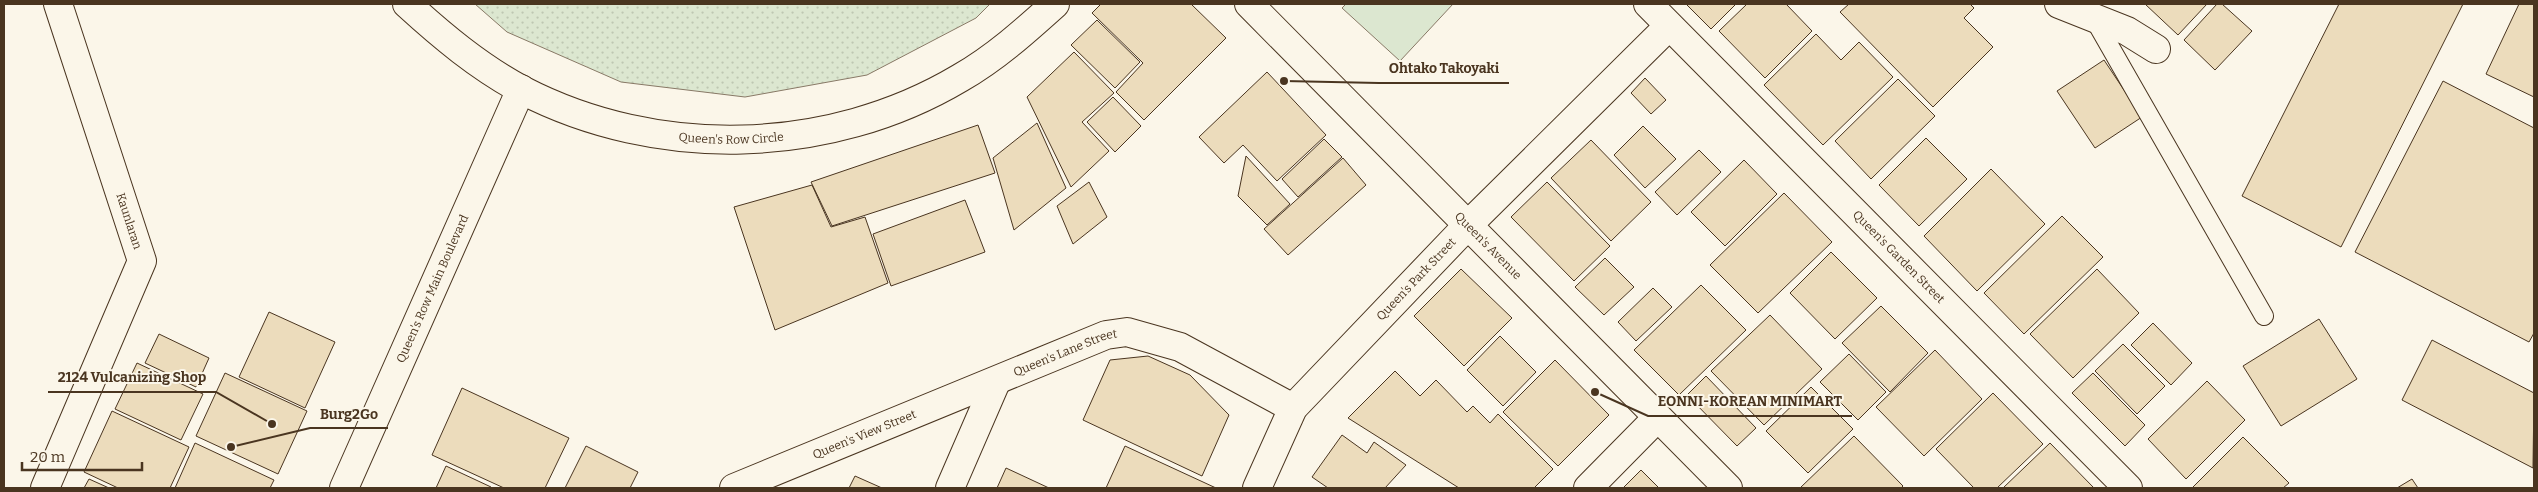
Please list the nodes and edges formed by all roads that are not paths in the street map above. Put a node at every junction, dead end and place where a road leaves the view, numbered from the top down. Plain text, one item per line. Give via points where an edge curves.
1 (58, 4) edge
2 (407, 4) edge
3 (1055, 4) edge
4 (1249, 4) edge
5 (1648, 4) edge
6 (2059, 4) edge
7 (2093, 17) junction
8 (1669, 26) junction
9 (2156, 49) dead end
10 (521, 89) junction
11 (1468, 224) junction
12 (2264, 316) dead end
13 (996, 382) junction
14 (1294, 408) junction
15 (1658, 418) junction
16 (45, 488) edge
17 (344, 488) edge
18 (734, 488) edge
19 (950, 488) edge
20 (1257, 488) edge
21 (1588, 488) edge
22 (1728, 488) edge
23 (2128, 488) edge

1 - 16 street, Kaunlaran via 142,261
2 - 10 street, Queen's Row Circle via 447,41
3 - 10 street, Queen's Row Circle via 1014,42 960,78 902,108 840,128 775,138 710,140 645,132 582,115
4 - 11 street, Queen's Avenue
5 - 8 street, Queen's Garden Street
6 - 7 street
7 - 9 street via 2128,31
7 - 12 lane
8 - 11 street, Queen's Park Street
8 - 23 street, Queen's Garden Street
10 - 17 street, Queen's Row Main Boulevard
11 - 14 street, Queen's Park Street
11 - 15 street, Queen's Avenue
13 - 14 street, Queen's Lane Street via 1106,335 1127,332 1180,347
13 - 18 street, Queen's View Street
13 - 19 street
14 - 20 street, Queen's Park Street
15 - 21 street
15 - 22 street, Queen's Avenue

